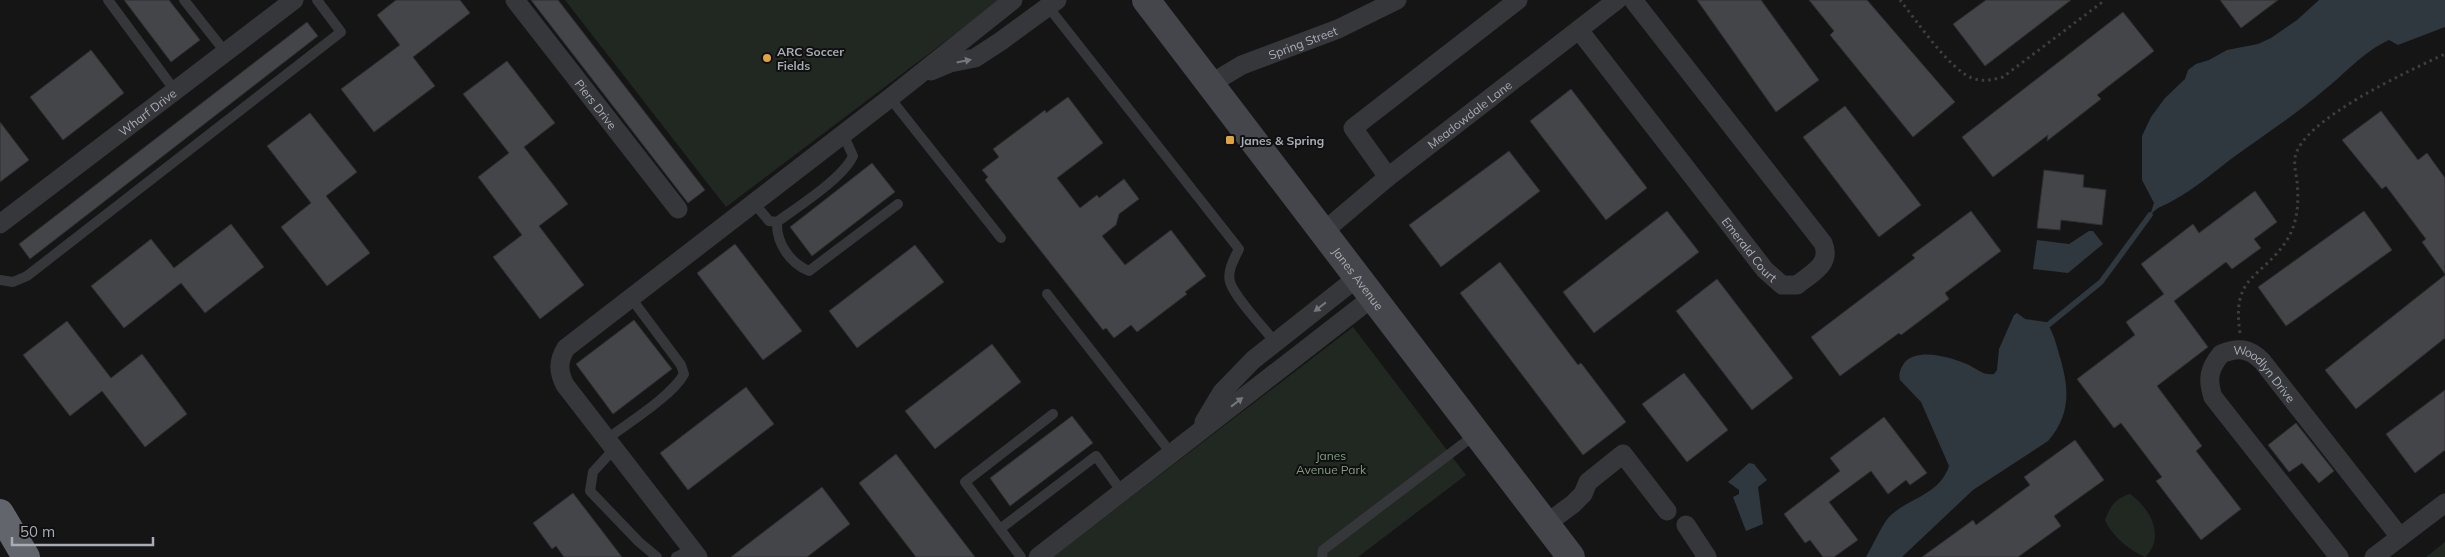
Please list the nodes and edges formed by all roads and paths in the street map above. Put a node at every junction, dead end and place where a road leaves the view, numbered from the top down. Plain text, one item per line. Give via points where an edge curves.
1 (108, 0) edge
2 (184, 0) edge
3 (294, 0) edge
4 (317, 0) edge
5 (515, 0) edge
6 (1013, 0) edge
7 (1146, 0) edge
8 (1397, 0) edge
9 (1518, 0) edge
10 (1617, 0) edge
11 (1633, 0) edge
12 (1900, 0) edge
13 (2104, 0) edge
14 (1049, 2) edge
15 (1579, 30) junction
16 (226, 53) junction
17 (2445, 54) edge
18 (918, 76) junction
19 (1210, 84) junction
20 (176, 92) junction
21 (890, 98) junction
22 (843, 134) junction
23 (1388, 177) junction
24 (754, 203) junction
25 (898, 204) dead end
26 (678, 209) dead end
27 (777, 222) junction
28 (0, 224) edge
29 (1323, 232) junction
30 (1001, 238) dead end
31 (0, 280) edge
32 (1366, 287) junction
33 (1047, 294) dead end
34 (630, 298) junction
35 (1275, 342) junction
36 (2242, 349) junction
37 (1053, 414) dead end
38 (1198, 432) junction
39 (1476, 433) junction
40 (611, 444) junction
41 (1171, 453) junction
42 (1122, 492) junction
43 (2445, 503) edge
44 (1667, 511) dead end
45 (0, 513) edge
46 (1546, 524) junction
47 (1686, 525) dead end
48 (1000, 529) junction
49 (2400, 537) junction
50 (0, 551) edge
51 (689, 554) edge
52 (4, 557) edge
53 (26, 557) edge
54 (657, 557) edge
55 (1021, 557) edge
56 (1038, 557) edge
57 (1322, 557) edge
58 (1571, 557) edge
59 (1707, 557) edge
60 (2339, 557) edge
61 (2375, 557) edge

1 - 20 lane
2 - 16 lane
3 - 16 street, Wharf Drive
4 - 31 lane via 341,32 27,276 14,282
5 - 26 street, Piers Drive
6 - 18 street
7 - 19 street, Janes Avenue
8 - 19 street, Spring Street via 1338,29 1242,65
9 - 23 street via 1353,128
10 - 15 street, Meadowdale Lane
11 - 15 street, Emerald Court via 1823,243 1825,260 1797,285 1782,285 1765,270
12 - 13 path via 1956,68 1983,81 2003,77
18 -> 14 street via 950,63 975,58
14 - 35 lane via 1239,249 1231,265 1230,281 1235,292
15 - 23 street, Meadowdale Lane
16 - 20 street, Wharf Drive
17 - 36 path via 2388,82 2316,126 2307,135 2295,157 2296,222 2286,240 2242,289 2239,326
18 - 21 street
19 - 29 street, Janes Avenue
20 - 28 street, Wharf Drive
21 - 22 street
21 - 30 lane
22 - 24 street
22 - 27 lane via 853,156 847,168
23 - 29 street, Meadowdale Lane
24 - 27 lane via 769,221
24 - 34 street
25 - 27 lane via 809,271 798,267 781,245
29 - 32 street, Janes Avenue
32 -> 35 street
38 -> 32 street
32 - 39 street, Janes Avenue
33 - 41 lane
34 - 40 lane via 681,365 684,374 670,391
34 - 40 street via 566,348 560,358 565,385
35 - 38 street via 1222,392
36 - 49 street, Woodlyn Drive via 2254,353 2262,361
36 - 60 street, Woodlyn Drive via 2221,354 2214,363 2209,372 2214,397
37 - 48 lane via 965,482
38 - 41 street
39 - 46 street, Janes Avenue
39 - 57 lane via 1323,550
40 - 51 street
40 - 54 lane via 593,472 590,491
41 - 42 street
42 - 48 lane via 1096,456
42 - 56 street
43 - 49 street
44 - 46 street via 1623,454 1588,482 1583,494 1573,504
45 - 53 highway
46 - 58 street, Janes Avenue
47 - 59 street
48 - 55 lane
49 - 61 street
50 - 52 highway

